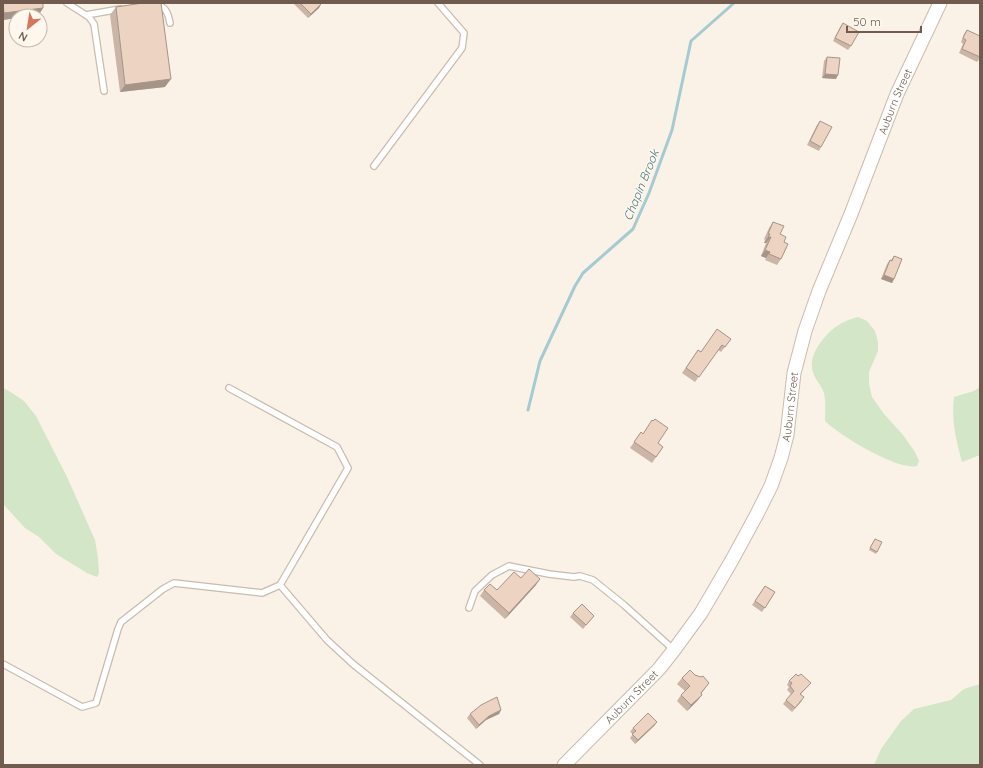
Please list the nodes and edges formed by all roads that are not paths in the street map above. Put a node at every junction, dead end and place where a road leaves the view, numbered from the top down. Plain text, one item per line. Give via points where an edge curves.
1 (67, 3) edge
2 (438, 3) edge
3 (940, 3) edge
4 (147, 5) edge
5 (124, 9) edge
6 (86, 15) junction
7 (170, 23) dead end
8 (104, 91) dead end
9 (374, 166) dead end
10 (229, 388) dead end
11 (280, 586) junction
12 (469, 608) dead end
13 (674, 650) junction
14 (3, 664) edge
15 (480, 765) edge
16 (564, 765) edge

1 - 6 lane
2 - 9 lane via 464,33 462,48
3 - 13 street, Auburn Street via 897,94 805,331 796,366 787,435 771,486 732,560
4 - 7 lane via 154,3 161,6 167,11
5 - 6 lane
6 - 8 lane via 94,24
10 - 11 lane via 337,447 348,468
11 - 14 lane via 262,593 174,583 163,589 121,622 96,703 82,707
11 - 15 lane via 327,640
12 - 13 lane via 475,591 492,575 509,566 549,574 580,576 593,580 614,596
13 - 16 street, Auburn Street via 654,675

